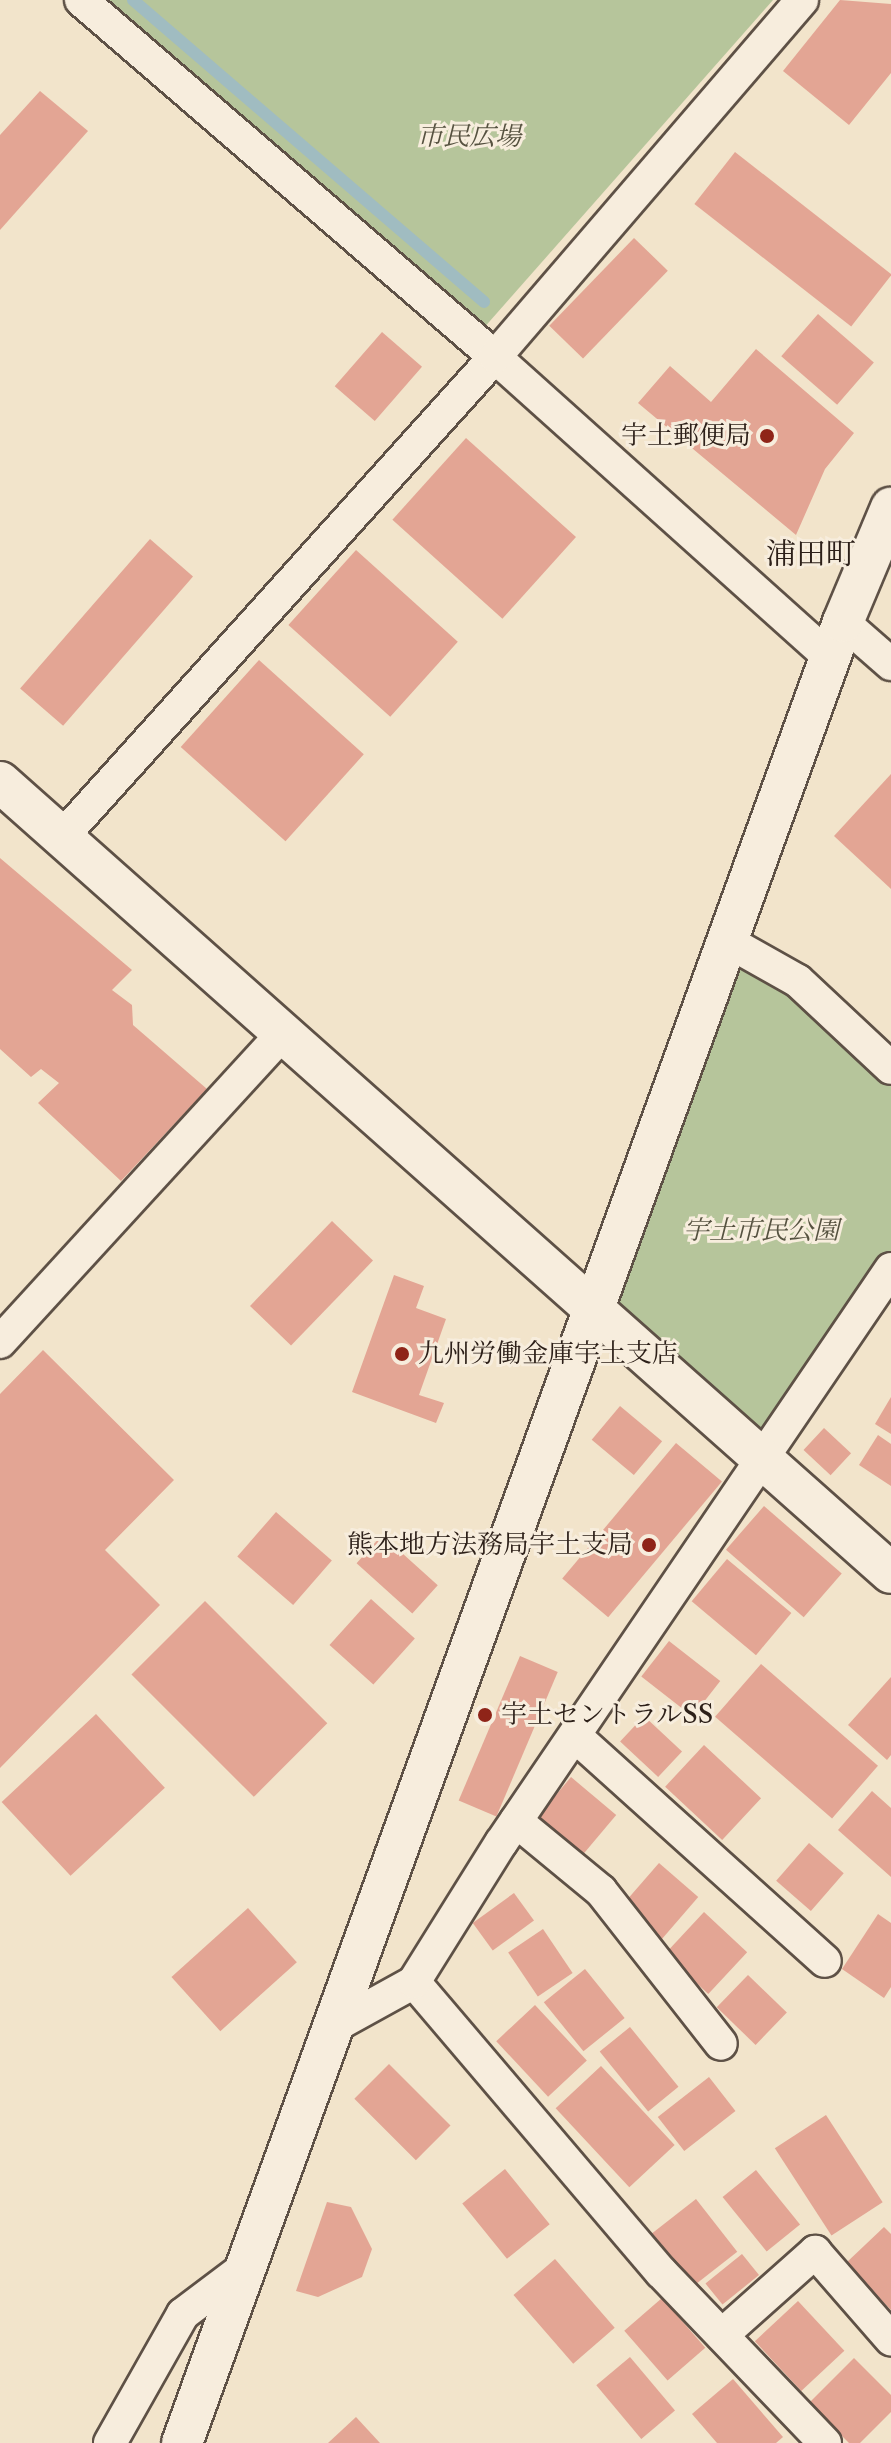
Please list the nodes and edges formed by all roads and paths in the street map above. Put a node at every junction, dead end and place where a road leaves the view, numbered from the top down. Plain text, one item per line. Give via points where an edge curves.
1 (81, 0) edge
2 (802, 0) edge
3 (495, 357) junction
4 (891, 508) edge
5 (837, 640) junction
6 (891, 664) edge
7 (0, 782) edge
8 (62, 837) junction
9 (727, 941) junction
10 (285, 1031) junction
11 (891, 1068) edge
12 (891, 1269) edge
13 (595, 1313) junction
14 (0, 1342) edge
15 (766, 1461) junction
16 (891, 1573) edge
17 (575, 1736) junction
18 (516, 1821) junction
19 (825, 1961) dead end
20 (414, 1982) junction
21 (329, 2029) junction
22 (721, 2044) dead end
23 (244, 2268) junction
24 (722, 2335) junction
25 (891, 2339) edge
26 (110, 2443) edge
27 (182, 2443) edge
28 (825, 2443) edge

1 - 3 street
2 - 3 street
3 - 5 street
3 - 8 street
4 - 5 street
5 - 6 street
5 - 9 street
7 - 8 street
8 - 10 street
9 - 11 street via 798,981
9 - 13 street
10 - 13 street
10 - 14 street
12 - 15 street
13 - 15 street
13 - 21 street
15 - 16 street
15 - 17 street
17 - 18 street
17 - 19 street
18 - 20 street
18 - 22 street via 601,1891
20 - 21 street
20 - 24 street
21 - 23 street
23 - 26 street via 183,2314
23 - 27 street
24 - 25 street via 815,2252
24 - 28 street

